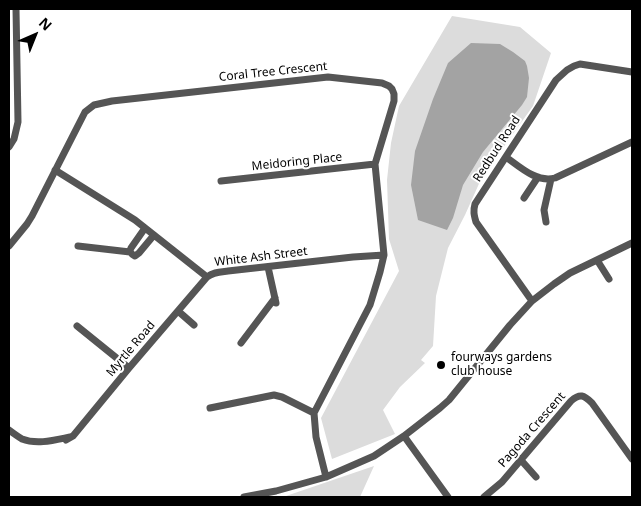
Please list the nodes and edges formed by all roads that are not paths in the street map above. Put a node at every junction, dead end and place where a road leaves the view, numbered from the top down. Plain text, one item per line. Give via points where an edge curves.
1 (16, 9) edge
2 (632, 72) edge
3 (632, 142) edge
4 (9, 147) edge
5 (506, 157) junction
6 (375, 164) junction
7 (55, 170) junction
8 (538, 178) junction
9 (551, 180) junction
10 (221, 181) dead end
11 (524, 198) dead end
12 (546, 222) dead end
13 (145, 228) junction
14 (154, 234) junction
15 (632, 243) edge
16 (9, 246) edge
17 (78, 246) dead end
18 (130, 252) junction
19 (384, 255) junction
20 (596, 260) junction
21 (268, 267) junction
22 (206, 277) junction
23 (609, 279) dead end
24 (532, 301) junction
25 (178, 311) junction
26 (194, 325) dead end
27 (77, 326) dead end
28 (241, 343) dead end
29 (129, 368) junction
30 (210, 408) dead end
31 (314, 413) junction
32 (9, 430) edge
33 (404, 436) junction
34 (520, 459) junction
35 (632, 459) edge
36 (326, 477) junction
37 (536, 477) dead end
38 (244, 497) edge
39 (448, 497) edge
40 (484, 497) edge

1 - 4 street via 18,122
2 - 5 street, Redbud Road via 580,64 566,70 556,80
3 - 9 street
5 - 8 street
5 - 24 street, Redbud Road via 475,204 474,216
6 - 7 street, Coral Tree Crescent via 394,94 382,83 328,77 94,105 85,112
6 - 10 street, Meidoring Place
6 - 19 street, Coral Tree Crescent
7 - 13 street, White Ash Street
7 - 16 street, Coral Tree Crescent via 32,216
8 - 9 street
8 - 11 street
9 - 12 street via 544,210
13 - 14 street, White Ash Street
13 - 18 street
14 - 18 street via 138,254 135,256
14 - 22 street, White Ash Street
15 - 20 street
17 - 18 street
19 - 21 street, White Ash Street
19 - 31 street, Coral Tree Crescent via 370,305
20 - 23 street
20 - 24 street via 570,273
21 - 22 street, White Ash Street via 217,272
21 - 28 street via 276,301
22 - 25 street, Myrtle Road
24 - 33 street via 448,400
25 - 26 street
25 - 29 street, Myrtle Road
27 - 29 street
29 - 32 street, Myrtle Road via 73,436 48,442 30,441
30 - 31 street via 274,395
31 - 36 street
33 - 36 street via 374,456
33 - 39 street
34 - 35 street, Pagoda Crescent via 571,401 582,395 592,402
34 - 37 street
34 - 40 street, Pagoda Crescent
36 - 38 street

